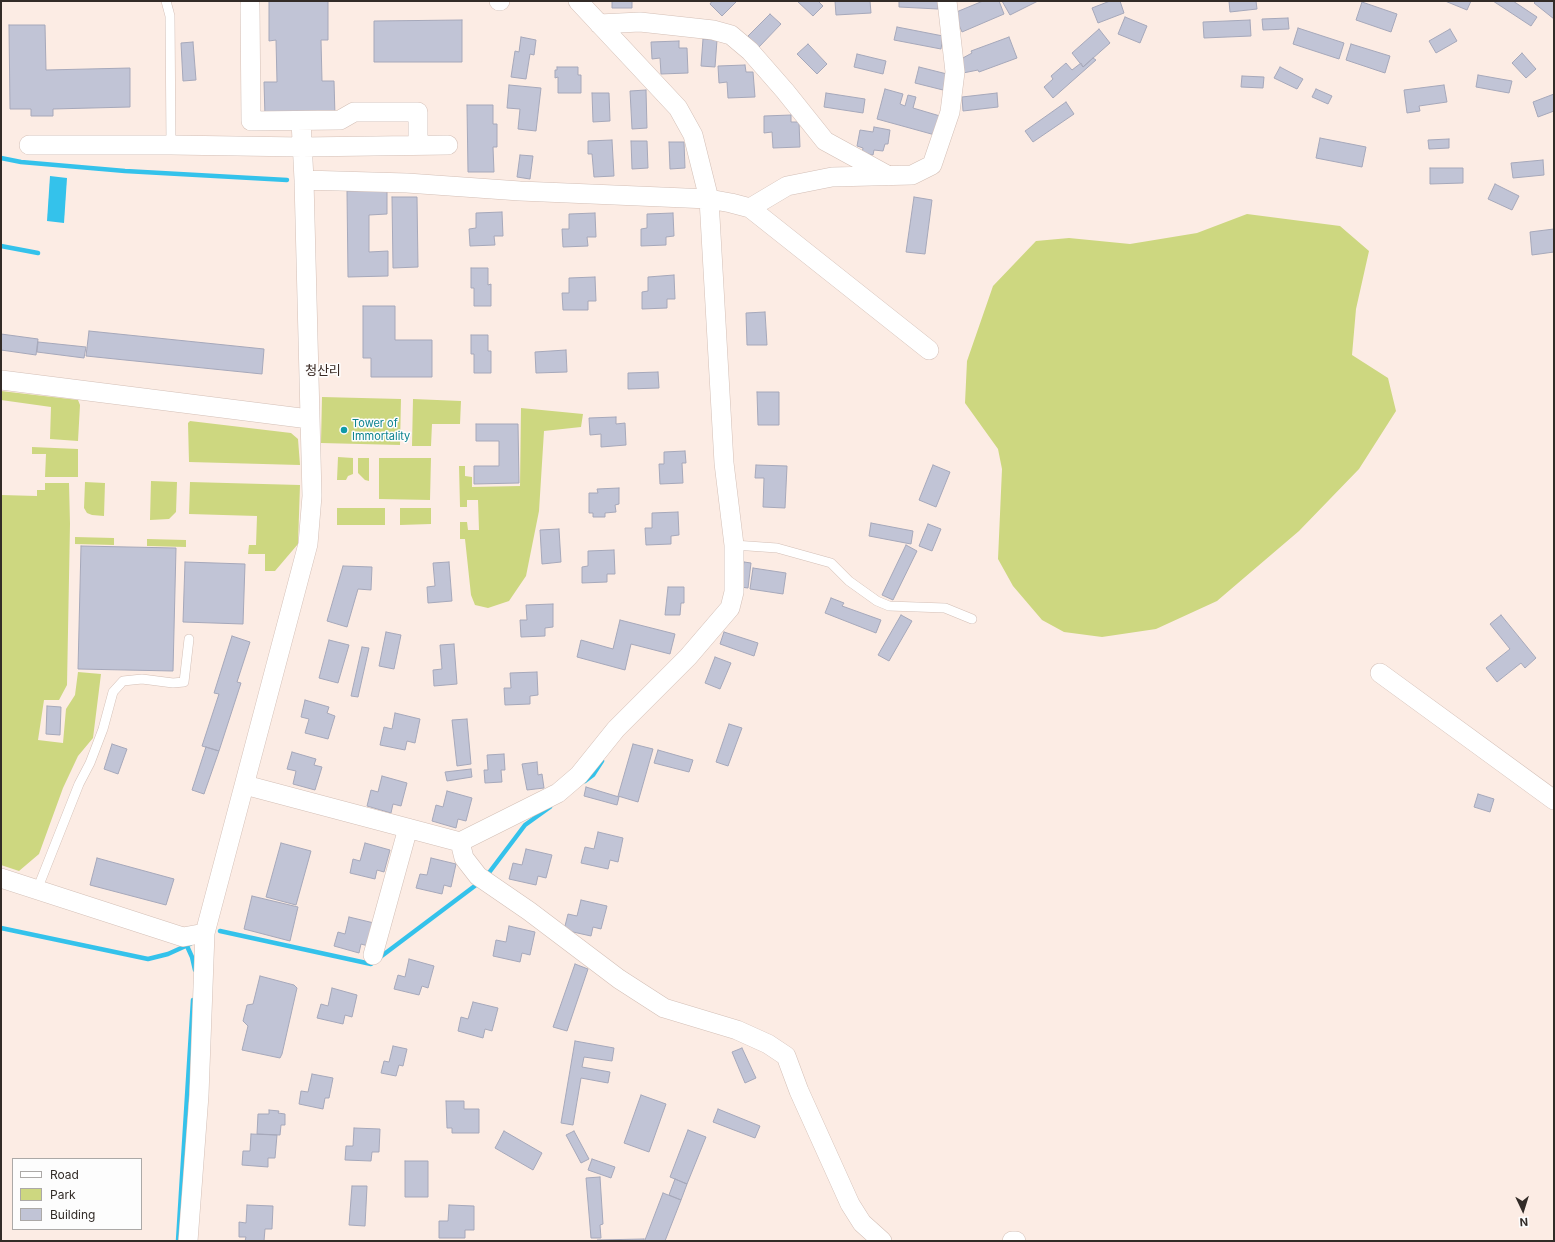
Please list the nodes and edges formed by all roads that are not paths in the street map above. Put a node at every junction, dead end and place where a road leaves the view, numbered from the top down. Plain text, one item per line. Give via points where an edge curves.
1 (166, 1) edge
2 (578, 1) edge
3 (947, 1) edge
4 (250, 5) dead end
5 (599, 24) junction
6 (301, 121) junction
7 (29, 145) dead end
8 (171, 145) junction
9 (418, 145) junction
10 (448, 145) dead end
11 (302, 148) junction
12 (890, 176) junction
13 (304, 180) junction
14 (709, 199) junction
15 (750, 208) junction
16 (929, 350) dead end
17 (1, 380) edge
18 (309, 419) junction
19 (734, 545) junction
20 (972, 619) dead end
21 (189, 639) dead end
22 (1380, 673) dead end
23 (245, 785) junction
24 (1554, 800) edge
25 (408, 828) junction
26 (460, 842) junction
27 (1, 878) edge
28 (37, 890) junction
29 (205, 933) junction
30 (373, 955) dead end
31 (188, 1241) edge
32 (882, 1241) edge
33 (1012, 1241) edge
34 (1016, 1241) edge

1 - 8 lane via 170,16
2 - 5 street
3 - 12 street via 955,72 950,112 939,150 932,165 912,175
4 - 6 street via 251,121
5 - 12 street via 640,22 713,30 732,35 750,51 825,141
5 - 14 street via 678,108 693,135
6 - 9 street via 340,120 354,112 418,112
6 - 11 street
7 - 8 street
8 - 11 street
9 - 10 street
9 - 11 street
11 - 13 street
12 - 15 street via 832,177 787,186
13 - 14 street
13 - 18 street
14 - 15 street
14 - 19 street via 724,463
15 - 16 street
17 - 18 street
18 - 23 street via 312,496 308,544
19 - 20 lane via 777,548 831,563 849,581 889,606 945,608
19 - 26 street via 734,592 730,608 688,657 616,729 579,775 558,793
21 - 28 lane via 184,682 142,679 123,681 113,692 90,763 78,784
22 - 24 street
23 - 25 street
23 - 29 street
25 - 26 street
25 - 30 street
26 - 32 street via 464,858 478,876 619,979 664,1008 737,1030 768,1044 786,1056 850,1204 862,1223
27 - 28 street
28 - 29 street via 183,937
29 - 31 street
33 - 34 street

